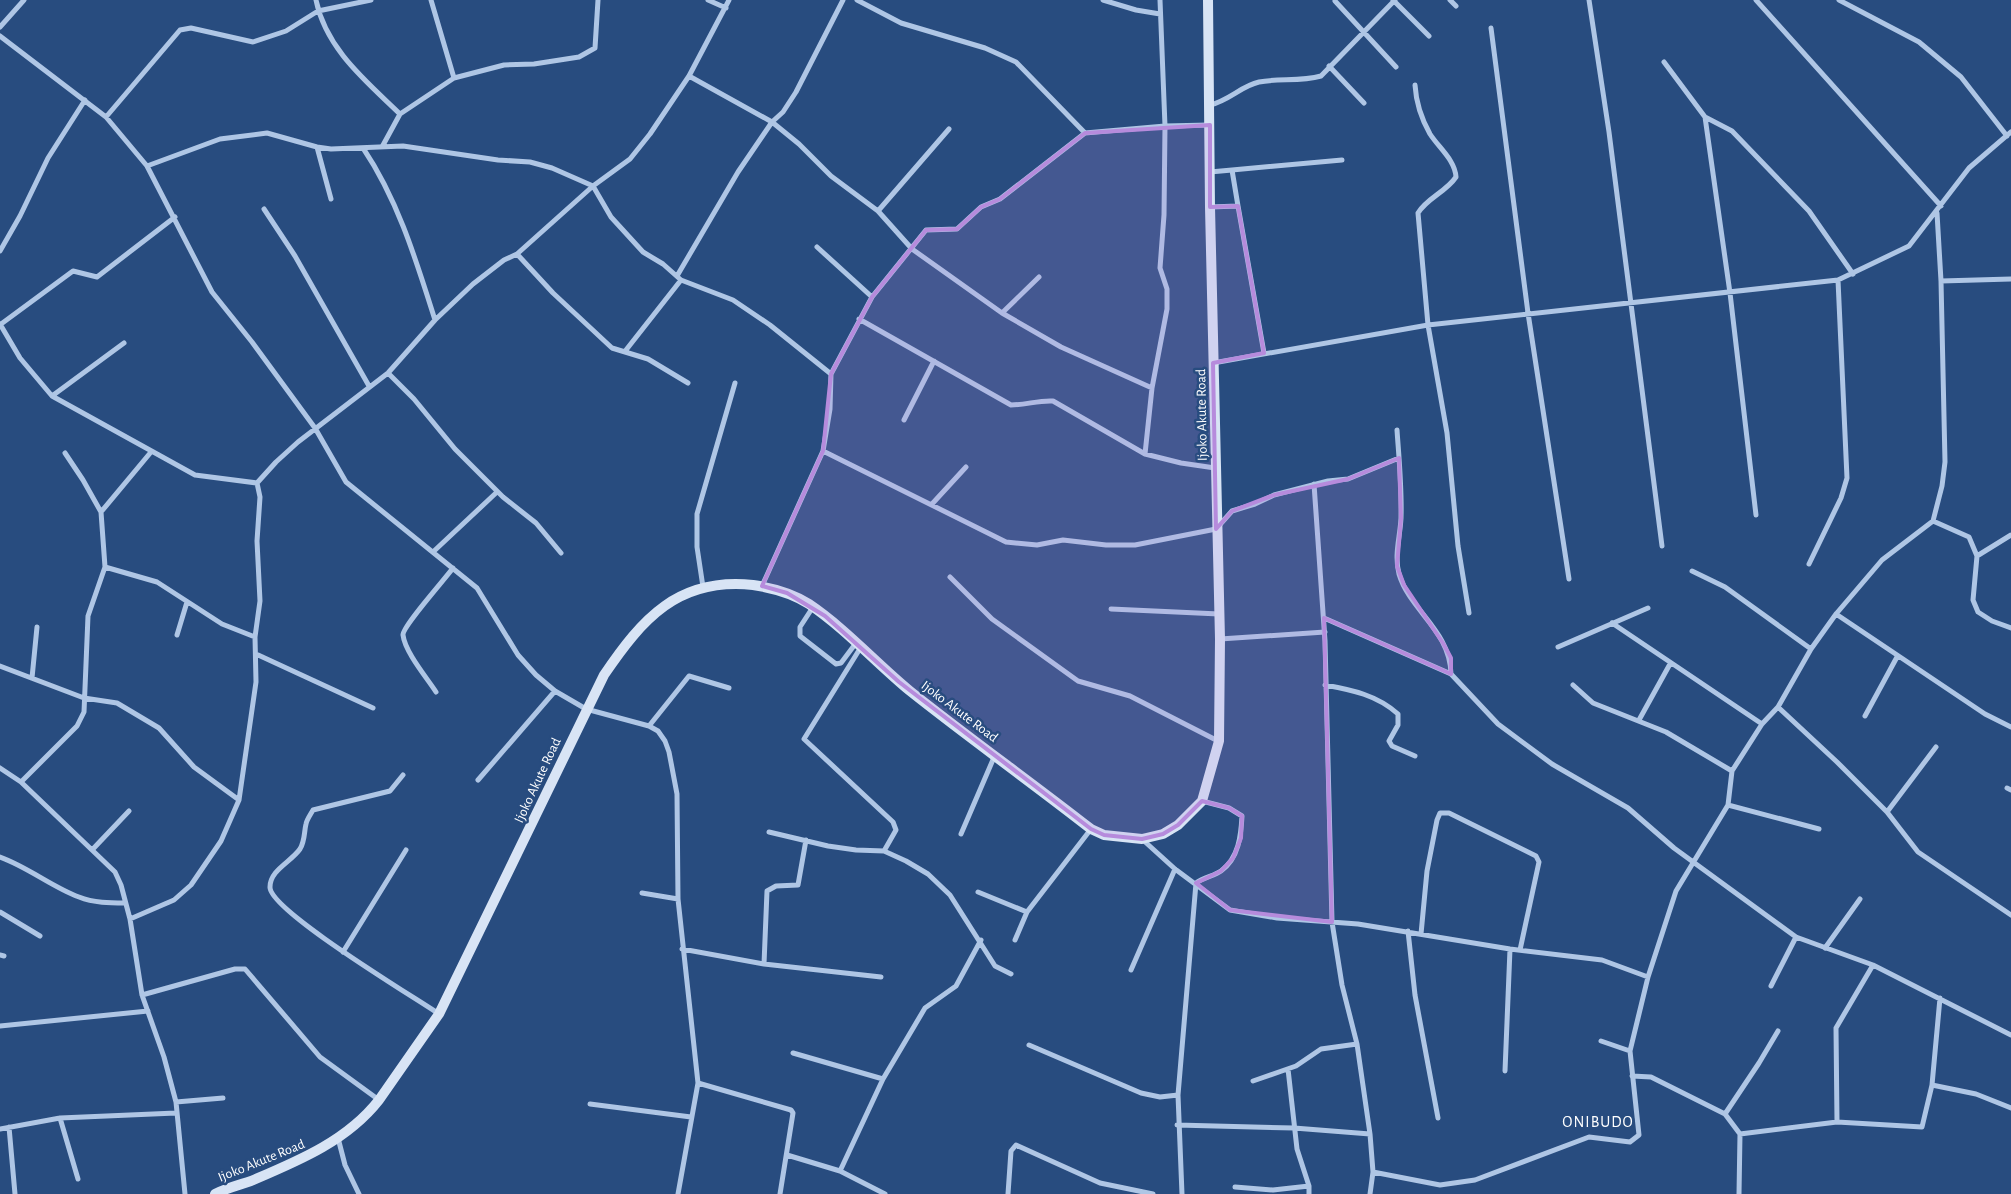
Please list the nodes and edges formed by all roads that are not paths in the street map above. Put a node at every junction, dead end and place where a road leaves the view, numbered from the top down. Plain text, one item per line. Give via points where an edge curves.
1 (22, 0) edge
2 (316, 0) edge
3 (371, 0) edge
4 (431, 0) edge
5 (598, 0) edge
6 (708, 0) edge
7 (729, 0) edge
8 (843, 0) edge
9 (857, 0) edge
10 (1103, 0) edge
11 (1160, 0) edge
12 (1208, 0) edge
13 (1394, 0) edge
14 (1450, 0) edge
15 (1589, 0) edge
16 (1756, 0) edge
17 (1839, 0) edge
18 (1336, 1) edge
19 (1456, 6) dead end
20 (726, 8) junction
21 (318, 11) junction
22 (1160, 14) junction
23 (0, 27) edge
24 (1491, 28) dead end
25 (1363, 31) junction
26 (0, 36) edge
27 (1429, 36) dead end
28 (1664, 62) dead end
29 (1329, 66) junction
30 (1396, 67) dead end
31 (689, 76) junction
32 (454, 78) junction
33 (1414, 85) dead end
34 (85, 100) junction
35 (1364, 103) dead end
36 (1210, 105) junction
37 (400, 114) junction
38 (1705, 116) junction
39 (106, 117) junction
40 (772, 122) junction
41 (1210, 125) junction
42 (1165, 126) junction
43 (949, 129) dead end
44 (1085, 133) junction
45 (2009, 134) edge
46 (382, 147) junction
47 (317, 148) junction
48 (362, 148) junction
49 (1342, 160) dead end
50 (147, 166) junction
51 (1232, 170) junction
52 (1210, 172) junction
53 (593, 186) junction
54 (331, 199) dead end
55 (1238, 206) junction
56 (1941, 206) junction
57 (1210, 207) junction
58 (264, 210) dead end
59 (878, 211) junction
60 (1937, 213) junction
61 (175, 217) junction
62 (817, 247) dead end
63 (912, 249) junction
64 (0, 251) edge
65 (517, 254) junction
66 (1853, 274) junction
67 (1039, 277) dead end
68 (679, 278) junction
69 (2011, 279) edge
70 (1838, 280) junction
71 (1941, 281) junction
72 (1730, 293) junction
73 (872, 297) junction
74 (1630, 301) junction
75 (1002, 313) junction
76 (1528, 313) junction
77 (858, 319) junction
78 (435, 320) junction
79 (0, 324) edge
80 (1428, 325) junction
81 (124, 343) dead end
82 (626, 350) junction
83 (1264, 353) junction
84 (934, 361) junction
85 (1213, 363) junction
86 (388, 373) junction
87 (831, 374) junction
88 (688, 383) dead end
89 (735, 383) dead end
90 (369, 386) junction
91 (1152, 388) junction
92 (52, 396) junction
93 (904, 420) dead end
94 (315, 428) junction
95 (1397, 430) dead end
96 (823, 451) junction
97 (151, 452) junction
98 (65, 453) dead end
99 (1145, 454) junction
100 (1399, 458) junction
101 (966, 467) dead end
102 (1215, 468) junction
103 (257, 483) junction
104 (1314, 484) junction
105 (498, 492) junction
106 (932, 504) junction
107 (101, 512) junction
108 (1756, 514) dead end
109 (1933, 521) junction
110 (1216, 529) junction
111 (2011, 535) edge
112 (1662, 546) dead end
113 (433, 552) junction
114 (561, 553) dead end
115 (1977, 556) junction
116 (1809, 564) dead end
117 (105, 567) junction
118 (453, 568) junction
119 (1692, 571) dead end
120 (950, 577) dead end
121 (1569, 579) dead end
122 (762, 586) junction
123 (702, 587) junction
124 (187, 602) junction
125 (813, 607) junction
126 (1648, 608) dead end
127 (1111, 609) dead end
128 (1220, 614) junction
129 (1469, 614) dead end
130 (1836, 614) junction
131 (1324, 618) junction
132 (1612, 623) junction
133 (37, 627) dead end
134 (2011, 628) edge
135 (1325, 632) junction
136 (177, 635) dead end
137 (254, 637) junction
138 (1220, 639) junction
139 (859, 645) junction
140 (1558, 647) dead end
141 (1811, 649) junction
142 (256, 654) junction
143 (1897, 657) junction
144 (1670, 664) junction
145 (0, 666) edge
146 (1451, 674) junction
147 (32, 678) junction
148 (1326, 685) junction
149 (1573, 685) dead end
150 (729, 688) dead end
151 (555, 691) junction
152 (436, 692) dead end
153 (84, 698) junction
154 (1778, 707) junction
155 (373, 708) dead end
156 (586, 709) junction
157 (1865, 716) dead end
158 (1639, 720) junction
159 (1762, 724) junction
160 (649, 726) junction
161 (2011, 727) edge
162 (1219, 741) junction
163 (1936, 747) dead end
164 (995, 755) junction
165 (1415, 756) dead end
166 (0, 768) edge
167 (1732, 772) junction
168 (403, 775) dead end
169 (478, 780) dead end
170 (21, 782) junction
171 (239, 800) junction
172 (1202, 800) junction
173 (1728, 805) junction
174 (129, 811) dead end
175 (1887, 812) junction
176 (1090, 829) junction
177 (1819, 829) dead end
178 (770, 832) dead end
179 (961, 834) dead end
180 (1142, 839) junction
181 (806, 840) junction
182 (92, 850) junction
183 (406, 850) dead end
184 (884, 850) junction
185 (0, 856) edge
186 (1693, 860) junction
187 (1175, 869) junction
188 (1196, 883) junction
189 (978, 892) dead end
190 (642, 893) dead end
191 (678, 899) junction
192 (1860, 899) dead end
193 (125, 903) junction
194 (0, 912) edge
195 (1027, 912) junction
196 (2011, 915) edge
197 (130, 919) junction
198 (1332, 922) junction
199 (1408, 931) junction
200 (1421, 934) junction
201 (40, 936) dead end
202 (1796, 937) junction
203 (981, 940) junction
204 (1014, 940) dead end
205 (1825, 948) junction
206 (682, 949) junction
207 (1510, 949) junction
208 (1520, 950) junction
209 (343, 952) junction
210 (764, 964) junction
211 (1873, 965) junction
212 (1131, 970) dead end
213 (1011, 974) dead end
214 (881, 977) dead end
215 (1648, 977) junction
216 (1771, 986) dead end
217 (142, 995) junction
218 (1940, 998) junction
219 (148, 1011) junction
220 (440, 1014) junction
221 (0, 1026) edge
222 (1778, 1031) dead end
223 (2011, 1034) edge
224 (1601, 1041) dead end
225 (1357, 1044) junction
226 (1029, 1045) dead end
227 (1630, 1051) junction
228 (793, 1053) dead end
229 (1288, 1069) junction
230 (1505, 1071) dead end
231 (1632, 1076) junction
232 (883, 1080) junction
233 (1253, 1081) dead end
234 (698, 1083) junction
235 (1932, 1085) junction
236 (1178, 1095) junction
237 (223, 1098) dead end
238 (379, 1100) junction
239 (176, 1102) junction
240 (590, 1104) dead end
241 (2011, 1108) edge
242 (176, 1113) junction
243 (1725, 1114) junction
244 (691, 1117) junction
245 (60, 1118) junction
246 (1438, 1118) dead end
247 (1837, 1122) junction
248 (1177, 1125) junction
249 (9, 1127) junction
250 (1294, 1128) junction
251 (0, 1129) edge
252 (1370, 1134) junction
253 (1740, 1134) junction
254 (338, 1138) junction
255 (787, 1156) junction
256 (840, 1171) junction
257 (1373, 1172) junction
258 (78, 1178) dead end
259 (1309, 1186) junction
260 (1235, 1187) dead end
261 (15, 1194) edge
262 (184, 1194) edge
263 (215, 1194) edge
264 (359, 1194) edge
265 (678, 1194) edge
266 (780, 1194) edge
267 (885, 1194) edge
268 (1008, 1194) edge
269 (1153, 1194) edge
270 (1182, 1194) edge
271 (1309, 1194) edge
272 (1370, 1194) edge
273 (1739, 1194) edge

1 - 23 street
2 - 21 street
3 - 21 street
4 - 32 street
5 - 32 street via 595,48 579,58 504,65
6 - 20 street
7 - 20 street
8 - 40 street via 796,92
9 - 44 street via 901,23 985,48 1016,62
10 - 22 street
11 - 22 street
12 - 36 main road, Ijoko Akute Road
13 - 25 street
13 - 27 street
14 - 19 street
15 - 74 street
16 - 56 street
17 - 45 street via 1919,42 1961,78
18 - 25 street
20 - 31 street
21 - 37 street via 346,62
21 - 39 street via 286,31 253,42 191,28 180,30
22 - 42 street
24 - 76 street
25 - 29 street
25 - 30 street
26 - 34 street
28 - 38 street
29 - 35 street
29 - 36 street via 1321,76 1260,82
31 - 40 street
31 - 53 street via 630,159
32 - 37 street
33 - 80 street via 1416,102 1424,121 1456,170 1456,178 1451,185 1418,213
34 - 39 street
34 - 64 street via 48,158
36 - 41 main road, Ijoko Akute Road
37 - 46 street
38 - 66 street via 1732,131 1809,211
38 - 72 street
39 - 50 street
40 - 59 street via 832,176
40 - 68 street via 738,172
41 - 42 street
41 - 52 main road, Ijoko Akute Road
42 - 44 street
42 - 91 street via 1160,268 1167,289 1167,309
43 - 59 street
44 - 63 street via 1000,199 981,207 958,230 926,230
45 - 56 street via 1969,168
46 - 48 street
46 - 53 street via 403,146 530,162
47 - 48 street
47 - 50 street via 267,133 244,134 220,138
47 - 54 street
48 - 78 street via 395,205
49 - 51 street
50 - 61 street
51 - 52 street
51 - 55 street
52 - 57 main road, Ijoko Akute Road
53 - 65 street
53 - 68 street via 611,217 643,252
55 - 57 street
55 - 83 street
56 - 60 street
57 - 85 main road, Ijoko Akute Road
58 - 90 street via 295,256
59 - 63 street
60 - 66 street via 1909,246
60 - 71 street
61 - 79 street via 97,277 73,271
61 - 94 street via 212,292
62 - 73 street
63 - 73 street
63 - 75 street
65 - 78 street via 473,284
65 - 82 street via 612,348
66 - 70 street
67 - 75 street
68 - 82 street
68 - 87 street via 733,300
69 - 71 street
70 - 72 street
70 - 116 street via 1847,478 1841,498
71 - 109 street via 1945,462
72 - 74 street
72 - 108 street
73 - 77 street
74 - 76 street
74 - 112 street
75 - 91 street via 1061,347
76 - 80 street
76 - 121 street
77 - 84 street
77 - 87 street
78 - 86 street
79 - 92 street via 20,358
80 - 83 street
80 - 129 street via 1447,433
81 - 92 street
82 - 88 street
83 - 85 street
84 - 93 street
84 - 99 street via 1011,405 1054,401
85 - 102 main road, Ijoko Akute Road
86 - 90 street
86 - 105 street
87 - 96 street via 830,409
89 - 123 street via 697,514
90 - 94 street
91 - 99 street
92 - 97 street
94 - 103 street
94 - 113 street via 346,482
95 - 100 street
96 - 106 street
96 - 122 street
97 - 103 street via 196,475
97 - 107 street
98 - 107 street
99 - 102 street
100 - 104 street via 1348,479
100 - 146 street via 1401,519 1397,566 1404,585 1451,658
101 - 106 street
102 - 110 main road, Ijoko Akute Road
103 - 137 street via 260,497 257,541 260,601
104 - 110 street via 1274,494 1232,511
104 - 131 street
105 - 113 street
105 - 114 street via 536,522
106 - 110 street via 1016,544 1037,545 1063,540 1135,546
107 - 117 street
109 - 115 street via 1969,537
109 - 130 street via 1882,560
110 - 128 main road, Ijoko Akute Road
111 - 115 street
113 - 118 street
115 - 134 street via 1975,606 1978,612 1992,621
117 - 124 street via 157,582
117 - 153 street via 88,616
118 - 151 street via 477,588 518,655
118 - 152 street via 421,604 402,635
119 - 141 street via 1726,587
120 - 162 street via 992,619 1078,681 1130,696
122 - 123 main road, Ijoko Akute Road
122 - 125 main road, Ijoko Akute Road via 787,593
123 - 156 main road, Ijoko Akute Road via 660,607 640,625 604,675
124 - 136 street
124 - 137 street via 222,624
125 - 139 main road, Ijoko Akute Road
125 - 139 street via 800,627 800,636 836,664
126 - 132 street
127 - 128 street
128 - 138 main road, Ijoko Akute Road
130 - 141 street
130 - 143 street
131 - 135 street
131 - 146 street
132 - 140 street
132 - 144 street
133 - 147 street
135 - 138 street
135 - 148 street
137 - 142 street
138 - 162 main road, Ijoko Akute Road
139 - 164 main road, Ijoko Akute Road via 926,704
139 - 184 street via 804,739 893,822 896,830
141 - 154 street
142 - 155 street
142 - 171 street via 256,682
143 - 157 street
143 - 161 street via 1985,714
144 - 158 street
144 - 159 street
145 - 147 street
146 - 186 street via 1498,724 1552,764 1628,808
147 - 153 street
148 - 165 street via 1358,690 1389,706 1398,714 1398,725 1389,741 1392,746
148 - 198 street
149 - 158 street via 1593,703
150 - 160 street via 689,676
151 - 156 street
151 - 169 street
153 - 170 street via 84,712 77,726
153 - 171 street via 117,703 159,728 194,767
154 - 159 street
154 - 175 street
156 - 160 street
156 - 220 main road, Ijoko Akute Road
158 - 167 street via 1666,732
159 - 167 street
160 - 191 street via 658,731 667,747 677,794
162 - 172 main road, Ijoko Akute Road
163 - 175 street
164 - 176 main road, Ijoko Akute Road
164 - 179 street
166 - 170 street
167 - 173 street
168 - 209 street via 390,791 313,810 306,822 300,849 274,875 270,887 272,897
170 - 182 street
171 - 197 street via 221,841 191,885 174,900
172 - 180 main road, Ijoko Akute Road via 1178,825 1162,834
172 - 188 street via 1230,808 1242,816 1241,838 1233,858 1221,871
173 - 177 street
173 - 186 street
174 - 182 street
175 - 196 street via 1918,852
176 - 180 main road, Ijoko Akute Road via 1104,835
176 - 195 street
178 - 181 street
180 - 187 street
181 - 184 street via 856,850
181 - 210 street via 798,885 776,886 767,892
182 - 193 street via 115,872
183 - 209 street
184 - 203 street via 928,874 950,895
185 - 193 street via 80,898 107,904
186 - 202 street
186 - 215 street via 1676,891
187 - 188 street
187 - 212 street
188 - 198 street via 1230,910
188 - 236 street
189 - 195 street
190 - 191 street
191 - 206 street
192 - 205 street
193 - 197 street
194 - 201 street
195 - 204 street
197 - 217 street
198 - 199 street
198 - 225 street via 1342,985
199 - 200 street
199 - 246 street
200 - 207 street
200 - 208 street via 1427,871 1437,820 1440,813 1449,813 1536,856 1539,862
202 - 205 street
202 - 216 street
203 - 213 street via 996,966
203 - 232 street via 956,986 925,1008
205 - 211 street
206 - 210 street
206 - 234 street
207 - 208 street
207 - 230 street
208 - 215 street via 1602,960
209 - 220 street
210 - 214 street
211 - 218 street
211 - 247 street via 1836,1028
215 - 227 street
217 - 219 street
217 - 238 street via 245,969 320,1056
218 - 223 street
218 - 235 street
219 - 221 street
219 - 239 street
220 - 238 main road, Ijoko Akute Road
222 - 243 street
224 - 227 street
225 - 229 street via 1321,1049
225 - 252 street
226 - 236 street via 1141,1093 1160,1097
227 - 231 street
228 - 232 street
229 - 233 street
229 - 250 street
231 - 243 street via 1651,1077
231 - 257 street via 1639,1135 1630,1142 1590,1137 1475,1180 1440,1184
232 - 256 street
234 - 244 street
234 - 255 street via 791,1110
235 - 241 street via 1976,1094
235 - 247 street via 1922,1127
236 - 248 street
237 - 239 street
238 - 254 main road, Ijoko Akute Road via 371,1111
239 - 242 street
240 - 244 street
242 - 245 street
242 - 262 street
243 - 253 street
244 - 265 street
245 - 249 street
245 - 258 street
247 - 253 street
248 - 250 street
248 - 270 street
249 - 251 street
249 - 261 street
250 - 252 street
250 - 259 street
252 - 257 street
253 - 273 street
254 - 263 main road, Ijoko Akute Road via 286,1166
254 - 264 street via 345,1166
255 - 256 street
255 - 266 street
256 - 267 street
257 - 272 street
259 - 260 street via 1273,1190
259 - 271 street
268 - 269 street via 1011,1151 1016,1145 1100,1183

